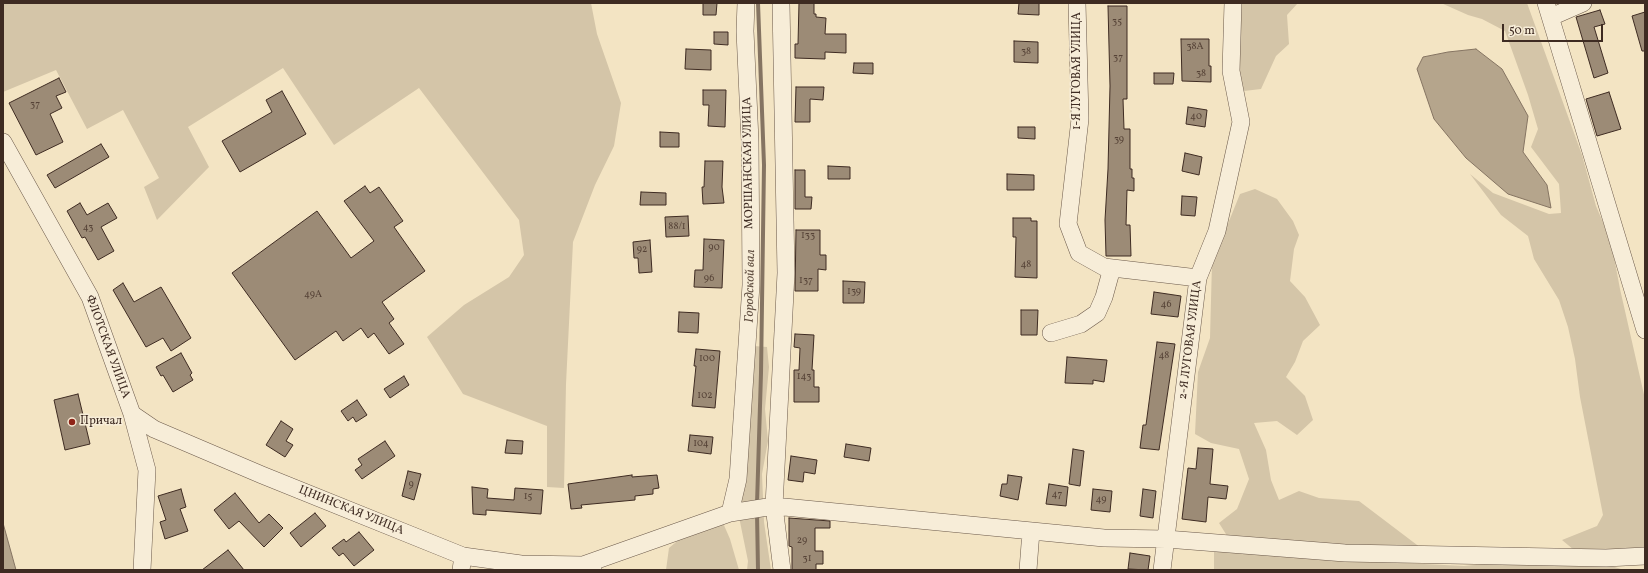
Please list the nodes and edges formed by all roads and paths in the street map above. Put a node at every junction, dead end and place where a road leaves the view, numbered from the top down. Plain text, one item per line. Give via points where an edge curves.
1 (746, 3) edge
2 (781, 3) edge
3 (1077, 3) edge
4 (1233, 3) edge
5 (1583, 3) edge
6 (1548, 10) edge
7 (3, 142) edge
8 (1112, 268) junction
9 (1198, 278) junction
10 (1645, 330) edge
11 (1052, 333) dead end
12 (132, 414) junction
13 (762, 508) junction
14 (730, 513) junction
15 (1031, 531) junction
16 (1166, 539) junction
17 (1645, 556) edge
18 (462, 563) edge
19 (590, 568) edge
20 (142, 570) edge
21 (782, 570) edge
22 (1028, 570) edge
23 (1162, 570) edge

1 - 14 street, МОРШАНСКАЯ УЛИЦА via 751,285 738,480
2 - 13 street via 786,273
3 - 8 street, 1-Я ЛУГОВАЯ УЛИЦА via 1080,119 1068,224 1079,253 1104,267
4 - 9 street, 2-Я ЛУГОВАЯ УЛИЦА via 1231,71 1240,122 1217,231
5 - 6 street
6 - 10 street
7 - 12 street, ФЛОТСКАЯ УЛИЦА via 90,297
8 - 9 street, 1-Я ЛУГОВАЯ УЛИЦА
8 - 11 street via 1097,313 1080,324
9 - 16 street, 2-Я ЛУГОВАЯ УЛИЦА
12 - 18 street, ЦНИНСКАЯ УЛИЦА via 154,429
12 - 20 street, ФЛОТСКАЯ УЛИЦА via 147,470
13 - 14 street, ЦНИНСКАЯ УЛИЦА
13 - 15 street, ЦНИНСКАЯ УЛИЦА
13 - 21 street
14 - 19 street, ЦНИНСКАЯ УЛИЦА
15 - 16 street, ЦНИНСКАЯ УЛИЦА via 1104,538
15 - 22 street
16 - 17 street, ЦНИНСКАЯ УЛИЦА via 1345,553 1606,558
16 - 23 street, 2-Я ЛУГОВАЯ УЛИЦА
18 - 19 street, ЦНИНСКАЯ УЛИЦА

